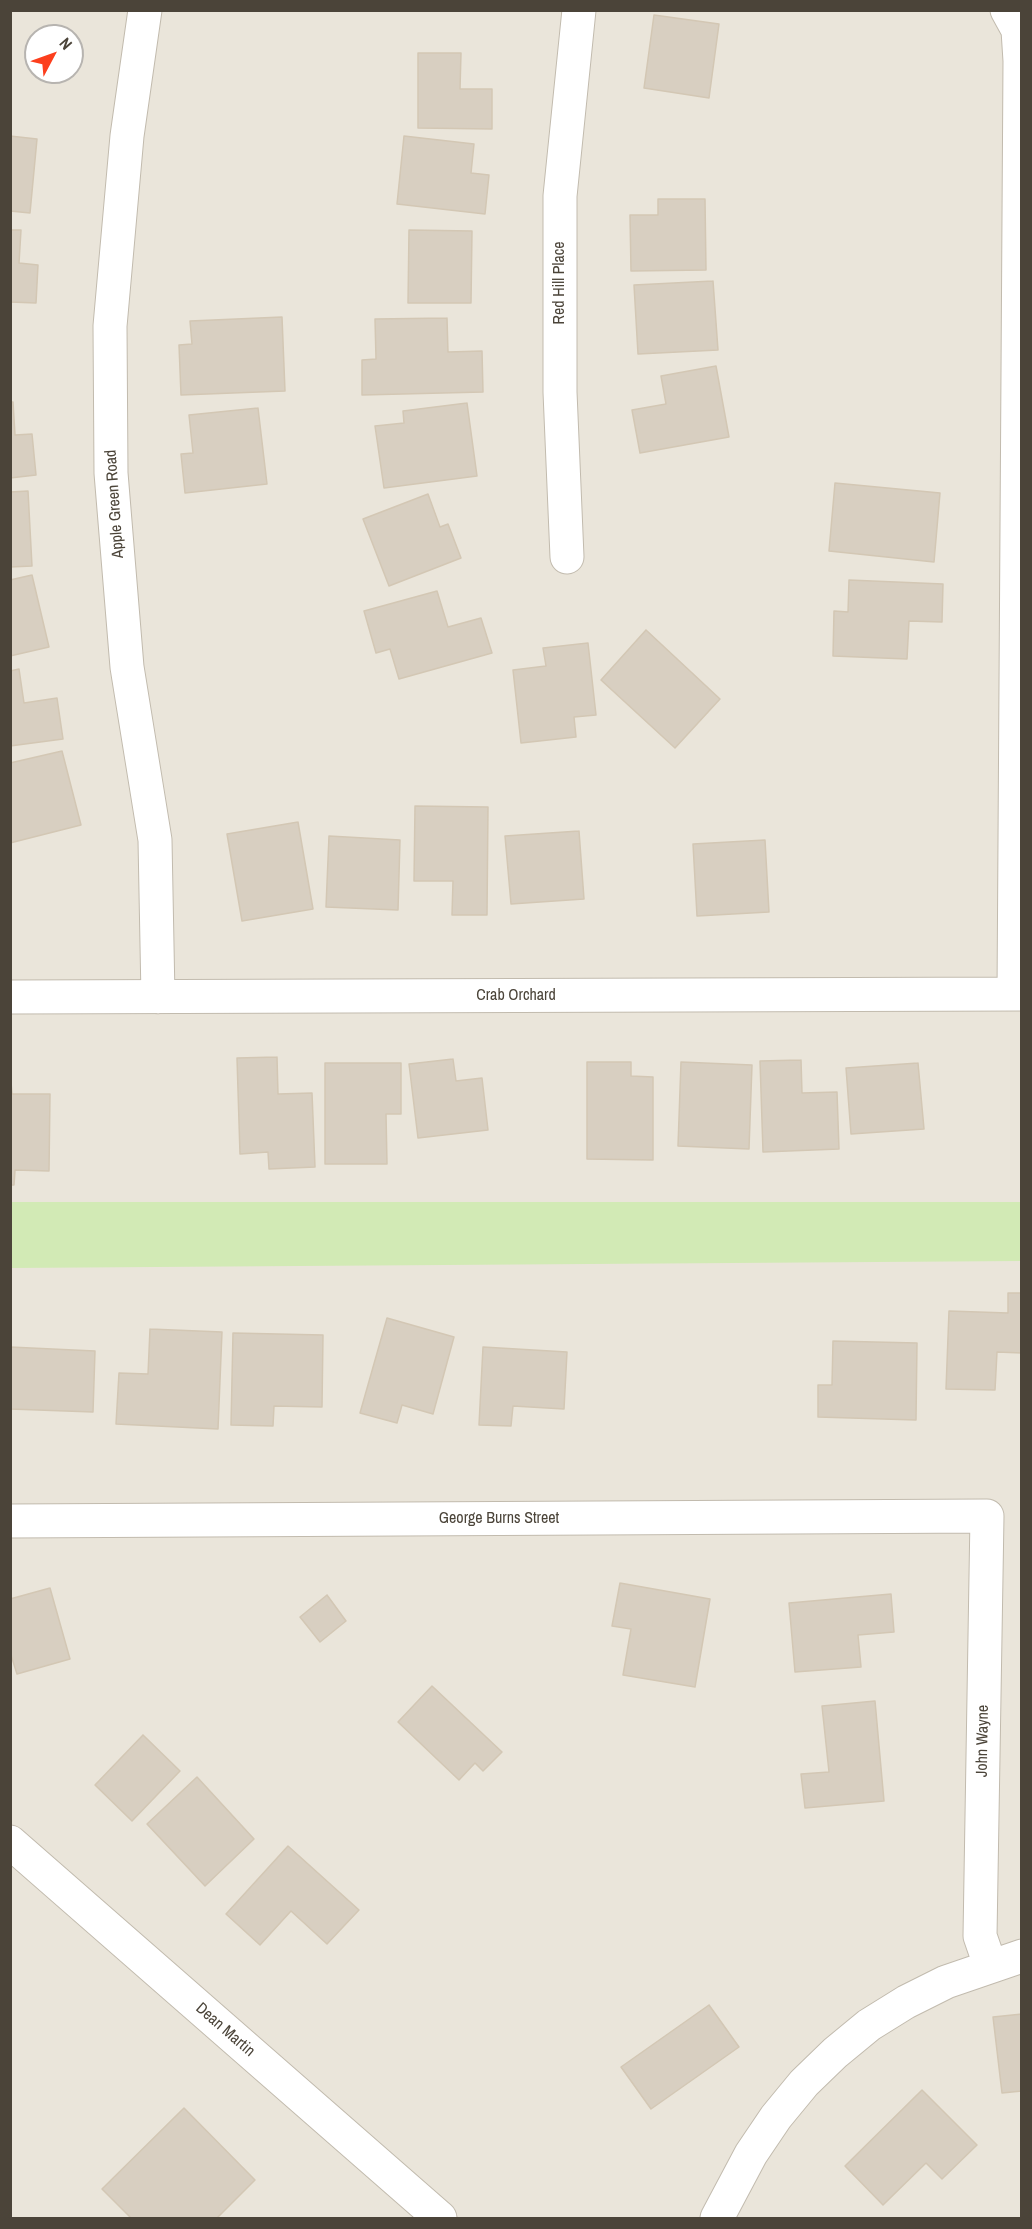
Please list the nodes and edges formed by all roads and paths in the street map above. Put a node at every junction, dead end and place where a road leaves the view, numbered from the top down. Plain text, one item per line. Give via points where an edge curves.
1 (145, 10) edge
2 (579, 10) edge
3 (1007, 10) edge
4 (567, 557) dead end
5 (1018, 994) edge
6 (158, 997) junction
7 (10, 998) edge
8 (987, 1516) joint
9 (10, 1521) edge
10 (10, 1842) edge
11 (1022, 1956) edge
12 (990, 1965) junction
13 (730, 2214) edge
14 (440, 2218) edge

1 - 6 street, Apple Green Road via 127,136 110,326 111,462 127,667 155,840
2 - 4 street, Red Hill Place via 560,196 560,392
3 - 5 street via 1018,30 1020,61
5 - 6 street, Crab Orchard
6 - 7 street, Crab Orchard
8 - 9 street, George Burns Street
8 - 12 street, John Wayne via 980,1936
10 - 14 street, Dean Martin
11 - 12 street
12 - 13 street via 906,2002 835,2053 776,2117

